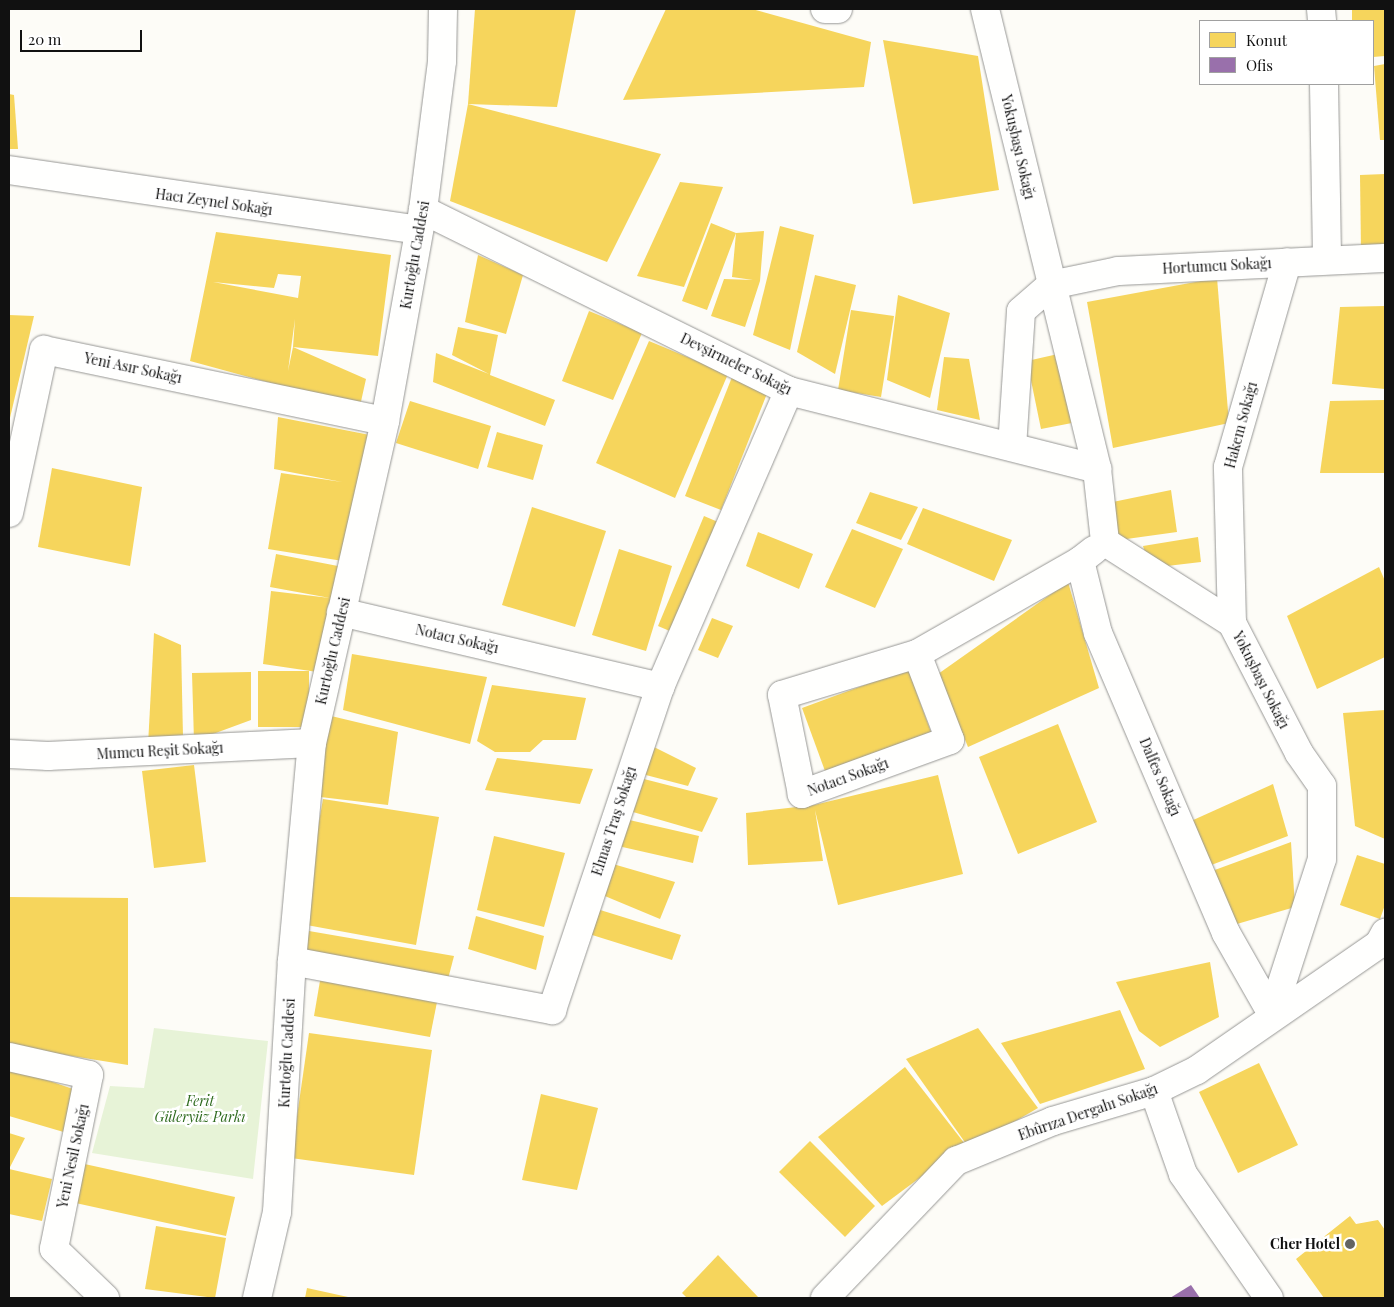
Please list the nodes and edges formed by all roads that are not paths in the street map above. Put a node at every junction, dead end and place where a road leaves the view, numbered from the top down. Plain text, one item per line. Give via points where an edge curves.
1 (443, 9) edge
2 (824, 9) edge
3 (838, 9) edge
4 (985, 9) edge
5 (1324, 85) edge
6 (9, 170) edge
7 (422, 220) junction
8 (1385, 258) edge
9 (1328, 260) junction
10 (1287, 262) junction
11 (1051, 285) junction
12 (790, 391) junction
13 (385, 421) junction
14 (1012, 447) junction
15 (1097, 468) junction
16 (9, 513) edge
17 (1105, 542) junction
18 (1080, 561) junction
19 (341, 612) junction
20 (1232, 623) junction
21 (918, 654) junction
22 (660, 686) junction
23 (312, 744) junction
24 (9, 754) edge
25 (1385, 934) edge
26 (292, 961) junction
27 (1272, 1014) junction
28 (9, 1058) edge
29 (1154, 1091) junction
30 (105, 1298) edge
31 (257, 1298) edge
32 (825, 1298) edge
33 (1269, 1298) edge

1 - 7 street, Kurtoğlu Caddesi via 442,61
2 - 3 street
4 - 11 street, Yokuşbaşı Sokağı
5 - 9 street
6 - 7 street, Hacı Zeynel Sokağı
7 - 12 street, Devşirmeler Sokağı
7 - 13 street, Kurtoğlu Caddesi
8 - 9 street, Hortumcu Sokağı
9 - 10 street, Hortumcu Sokağı
10 - 11 street, Hortumcu Sokağı via 1118,271
10 - 20 street, Hakem Sokağı via 1228,467
11 - 14 street via 1021,311
11 - 15 street, Yokuşbaşı Sokağı
12 - 14 street, Devşirmeler Sokağı
12 - 22 street, Elmas Traş Sokağı
13 - 16 street, Yeni Asır Sokağı via 44,350
13 - 19 street, Kurtoğlu Caddesi
14 - 15 street, Devşirmeler Sokağı
15 - 17 street, Yokuşbaşı Sokağı
17 - 18 street
17 - 20 street, Yokuşbaşı Sokağı
18 - 21 street, Notacı Sokağı
18 - 27 street, Dalfes Sokağı via 1098,633 1226,933
19 - 22 street, Notacı Sokağı
19 - 23 street, Kurtoğlu Caddesi
20 - 27 street, Yokuşbaşı Sokağı via 1299,753 1322,786 1322,858
21 - 21 street, Notacı Sokağı via 950,740 802,794 782,695
22 - 26 street, Elmas Traş Sokağı via 552,1010
23 - 24 street, Mumcu Reşit Sokağı via 48,756
23 - 26 street, Kurtoğlu Caddesi
25 - 27 street, Ebûrıza Dergahı Sokağı via 1379,944
26 - 31 street, Kurtoğlu Caddesi via 277,1212
27 - 29 street, Ebûrıza Dergahı Sokağı via 1197,1070
28 - 30 street, Yeni Nesil Sokağı via 89,1075 54,1249
29 - 32 street, Ebûrıza Dergahı Sokağı via 1052,1122 956,1161
29 - 33 street via 1183,1174

